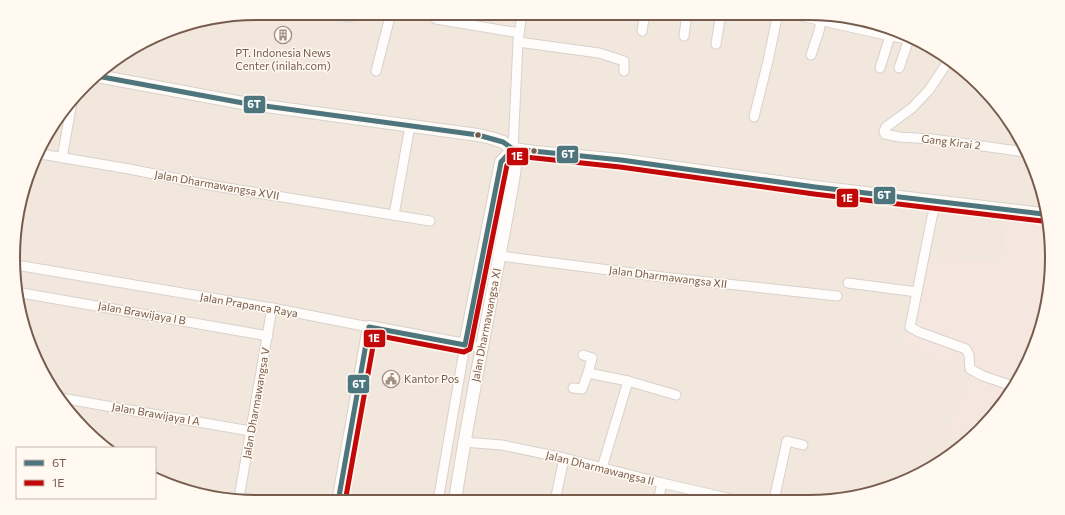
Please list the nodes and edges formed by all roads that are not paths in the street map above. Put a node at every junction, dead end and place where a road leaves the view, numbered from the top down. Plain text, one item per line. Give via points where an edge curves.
1 (389, 20) edge
2 (442, 20) edge
3 (521, 20) edge
4 (644, 20) edge
5 (686, 20) edge
6 (720, 20) edge
7 (777, 20) edge
8 (821, 21) edge
9 (642, 31) dead end
10 (519, 33) junction
11 (886, 33) edge
12 (684, 36) dead end
13 (518, 42) junction
14 (907, 42) edge
15 (716, 44) dead end
16 (811, 55) dead end
17 (945, 64) edge
18 (880, 68) dead end
19 (899, 68) dead end
20 (376, 71) dead end
21 (624, 71) dead end
22 (103, 77) edge
23 (70, 111) edge
24 (754, 116) dead end
25 (410, 126) junction
26 (512, 149) junction
27 (1021, 151) edge
28 (43, 154) edge
29 (62, 158) junction
30 (937, 201) junction
31 (1041, 214) edge
32 (394, 215) junction
33 (430, 221) dead end
34 (500, 256) junction
35 (21, 266) edge
36 (848, 283) dead end
37 (917, 292) junction
38 (23, 293) edge
39 (837, 296) dead end
40 (272, 308) junction
41 (369, 327) junction
42 (268, 336) junction
43 (465, 345) junction
44 (482, 348) junction
45 (584, 356) dead end
46 (588, 373) junction
47 (628, 381) junction
48 (1008, 384) edge
49 (573, 388) dead end
50 (676, 395) dead end
51 (67, 399) edge
52 (250, 431) junction
53 (464, 442) junction
54 (803, 444) dead end
55 (564, 458) junction
56 (602, 468) junction
57 (662, 483) junction
58 (240, 494) edge
59 (339, 495) edge
60 (439, 495) edge
61 (456, 495) edge
62 (556, 495) edge
63 (659, 495) edge
64 (714, 495) edge
65 (775, 495) edge

1 - 20 street
2 - 10 street
3 - 10 street
4 - 9 street
5 - 12 street
6 - 15 street
7 - 24 street
8 - 16 street
10 - 13 street
11 - 18 street
13 - 21 street via 599,53 624,61
13 - 26 street
14 - 19 street
17 - 27 street, Gang Kirai 2 via 929,90 912,108 886,127 884,133 891,136
22 - 25 street via 243,103
23 - 29 street
25 - 26 street via 491,138 503,142
25 - 32 street
26 - 30 street via 621,160
26 - 34 street, Jalan Dharmawangsa XI via 514,174
26 - 43 street via 501,162
28 - 29 street, Jalan Dharmawangsa XVII
29 - 32 street, Jalan Dharmawangsa XVII
30 - 31 street
30 - 37 street
32 - 33 street, Jalan Dharmawangsa XVII
34 - 39 street, Jalan Dharmawangsa XII
34 - 44 street, Jalan Dharmawangsa XI
35 - 40 street, Jalan Prapanca Raya
36 - 37 street
37 - 48 street via 910,327 966,349 970,369
38 - 42 street, Jalan Brawijaya I B
40 - 41 street, Jalan Prapanca Raya
40 - 42 street, Jalan Dharmawangsa V
41 - 43 street, Jalan Prapanca Raya
41 - 59 street
42 - 52 street, Jalan Dharmawangsa V
43 - 44 street, Jalan Prapanca Raya
43 - 60 street
44 - 53 street, Jalan Dharmawangsa XI
45 - 46 street via 592,358
46 - 47 street
46 - 49 street via 582,390
47 - 50 street
47 - 56 street
51 - 52 street, Jalan Brawijaya I A
52 - 58 street, Jalan Dharmawangsa V
53 - 55 street, Jalan Dharmawangsa II via 502,445
53 - 61 street, Jalan Dharmawangsa XI
54 - 65 street via 787,441
55 - 56 street, Jalan Dharmawangsa II
55 - 62 street
56 - 57 street, Jalan Dharmawangsa II
57 - 63 street
57 - 64 street, Jalan Dharmawangsa II

